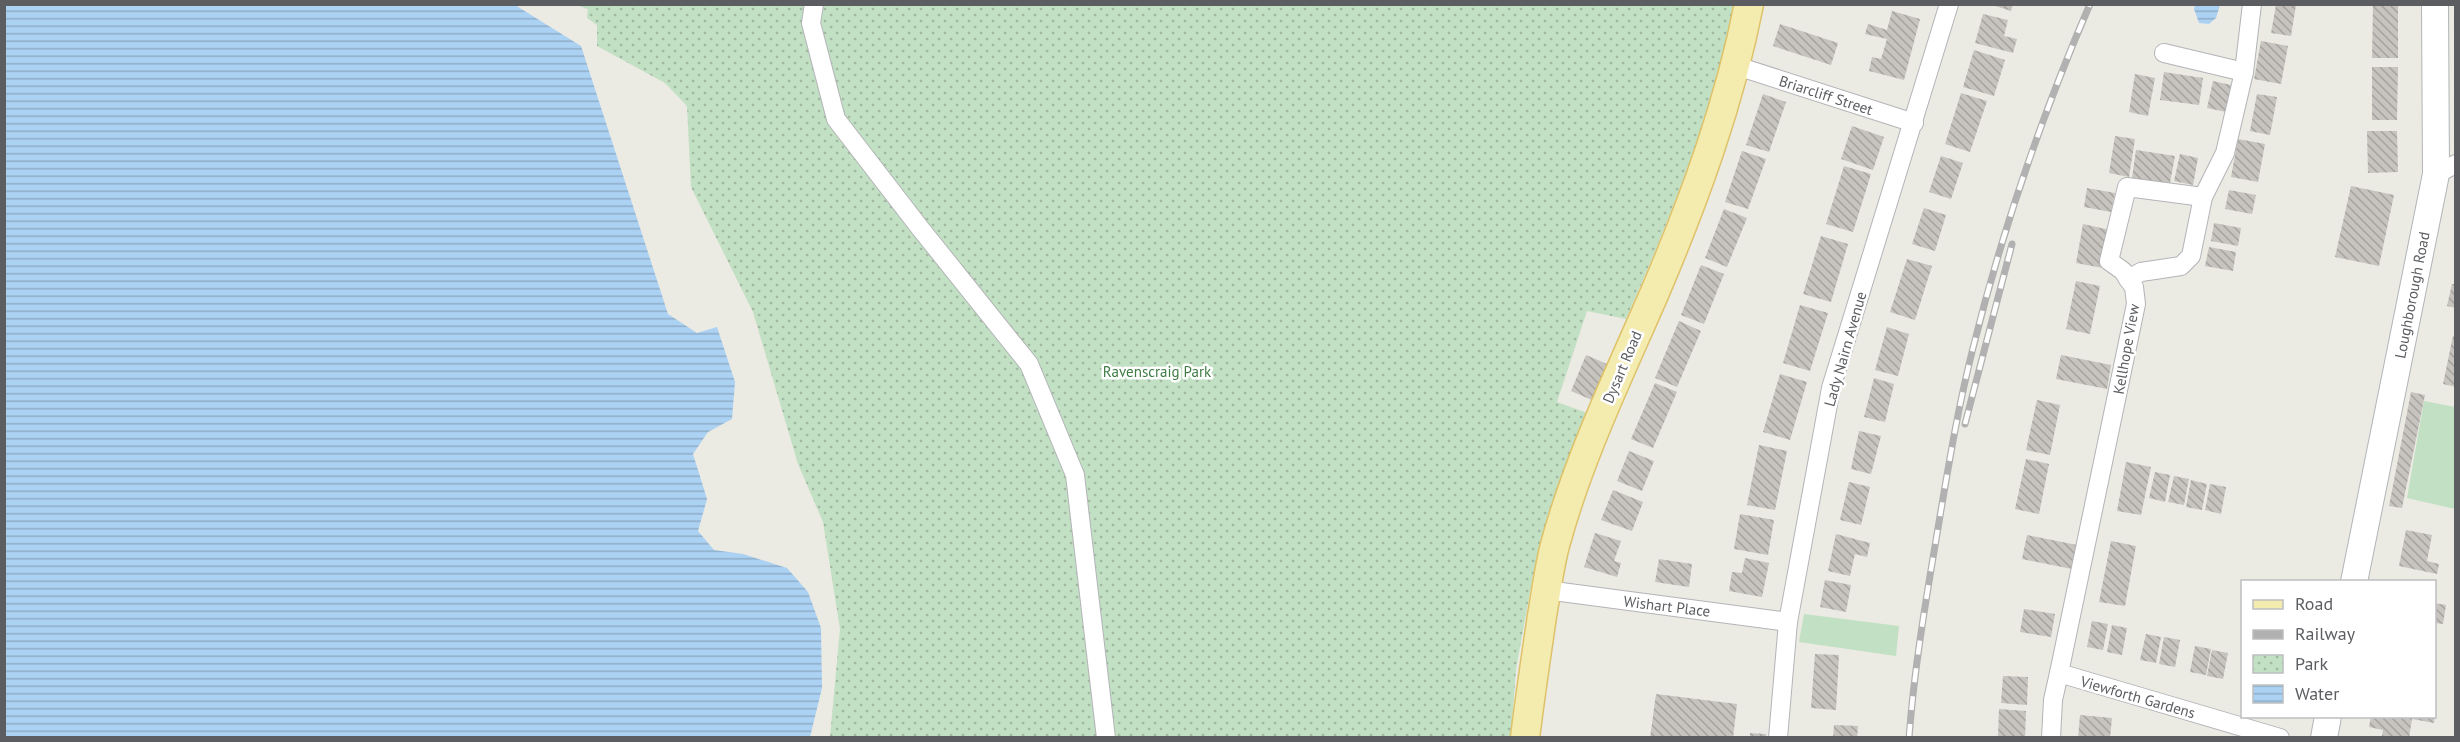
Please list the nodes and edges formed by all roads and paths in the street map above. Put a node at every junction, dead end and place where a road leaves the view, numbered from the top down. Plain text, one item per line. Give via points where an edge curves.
1 (814, 4) edge
2 (1749, 4) edge
3 (1949, 4) edge
4 (2252, 4) edge
5 (2435, 4) edge
6 (2164, 53) dead end
7 (1737, 66) junction
8 (2244, 72) junction
9 (1914, 123) junction
10 (2446, 169) edge
11 (2203, 197) junction
12 (2128, 279) junction
13 (2354, 580) edge
14 (1546, 590) junction
15 (1788, 622) junction
16 (2059, 673) junction
17 (2328, 718) edge
18 (1106, 738) edge
19 (1525, 738) edge
20 (1778, 738) edge
21 (2051, 738) edge
22 (2280, 738) edge
23 (2324, 738) edge

1 - 18 street via 811,23 836,119 1029,364 1075,476
2 - 7 main road, Dysart Road
3 - 9 street, Lady Nairn Avenue
4 - 8 street
5 - 10 street, Loughborough Road
6 - 8 street
7 - 9 street, Briarcliff Street
7 - 14 main road, Dysart Road via 1695,192 1580,470 1554,547
8 - 11 street via 2225,153
9 - 15 street, Lady Nairn Avenue via 1831,388
10 - 13 street, Loughborough Road
11 - 12 street via 2191,256 2181,266 2141,272
11 - 12 street via 2127,187 2109,261
12 - 16 street, Kellhope View via 2134,287 2136,304
14 - 15 street, Wishart Place
14 - 19 main road, Dysart Road
15 - 20 street, Lady Nairn Avenue
16 - 21 street
16 - 22 street, Viewforth Gardens
17 - 23 street

